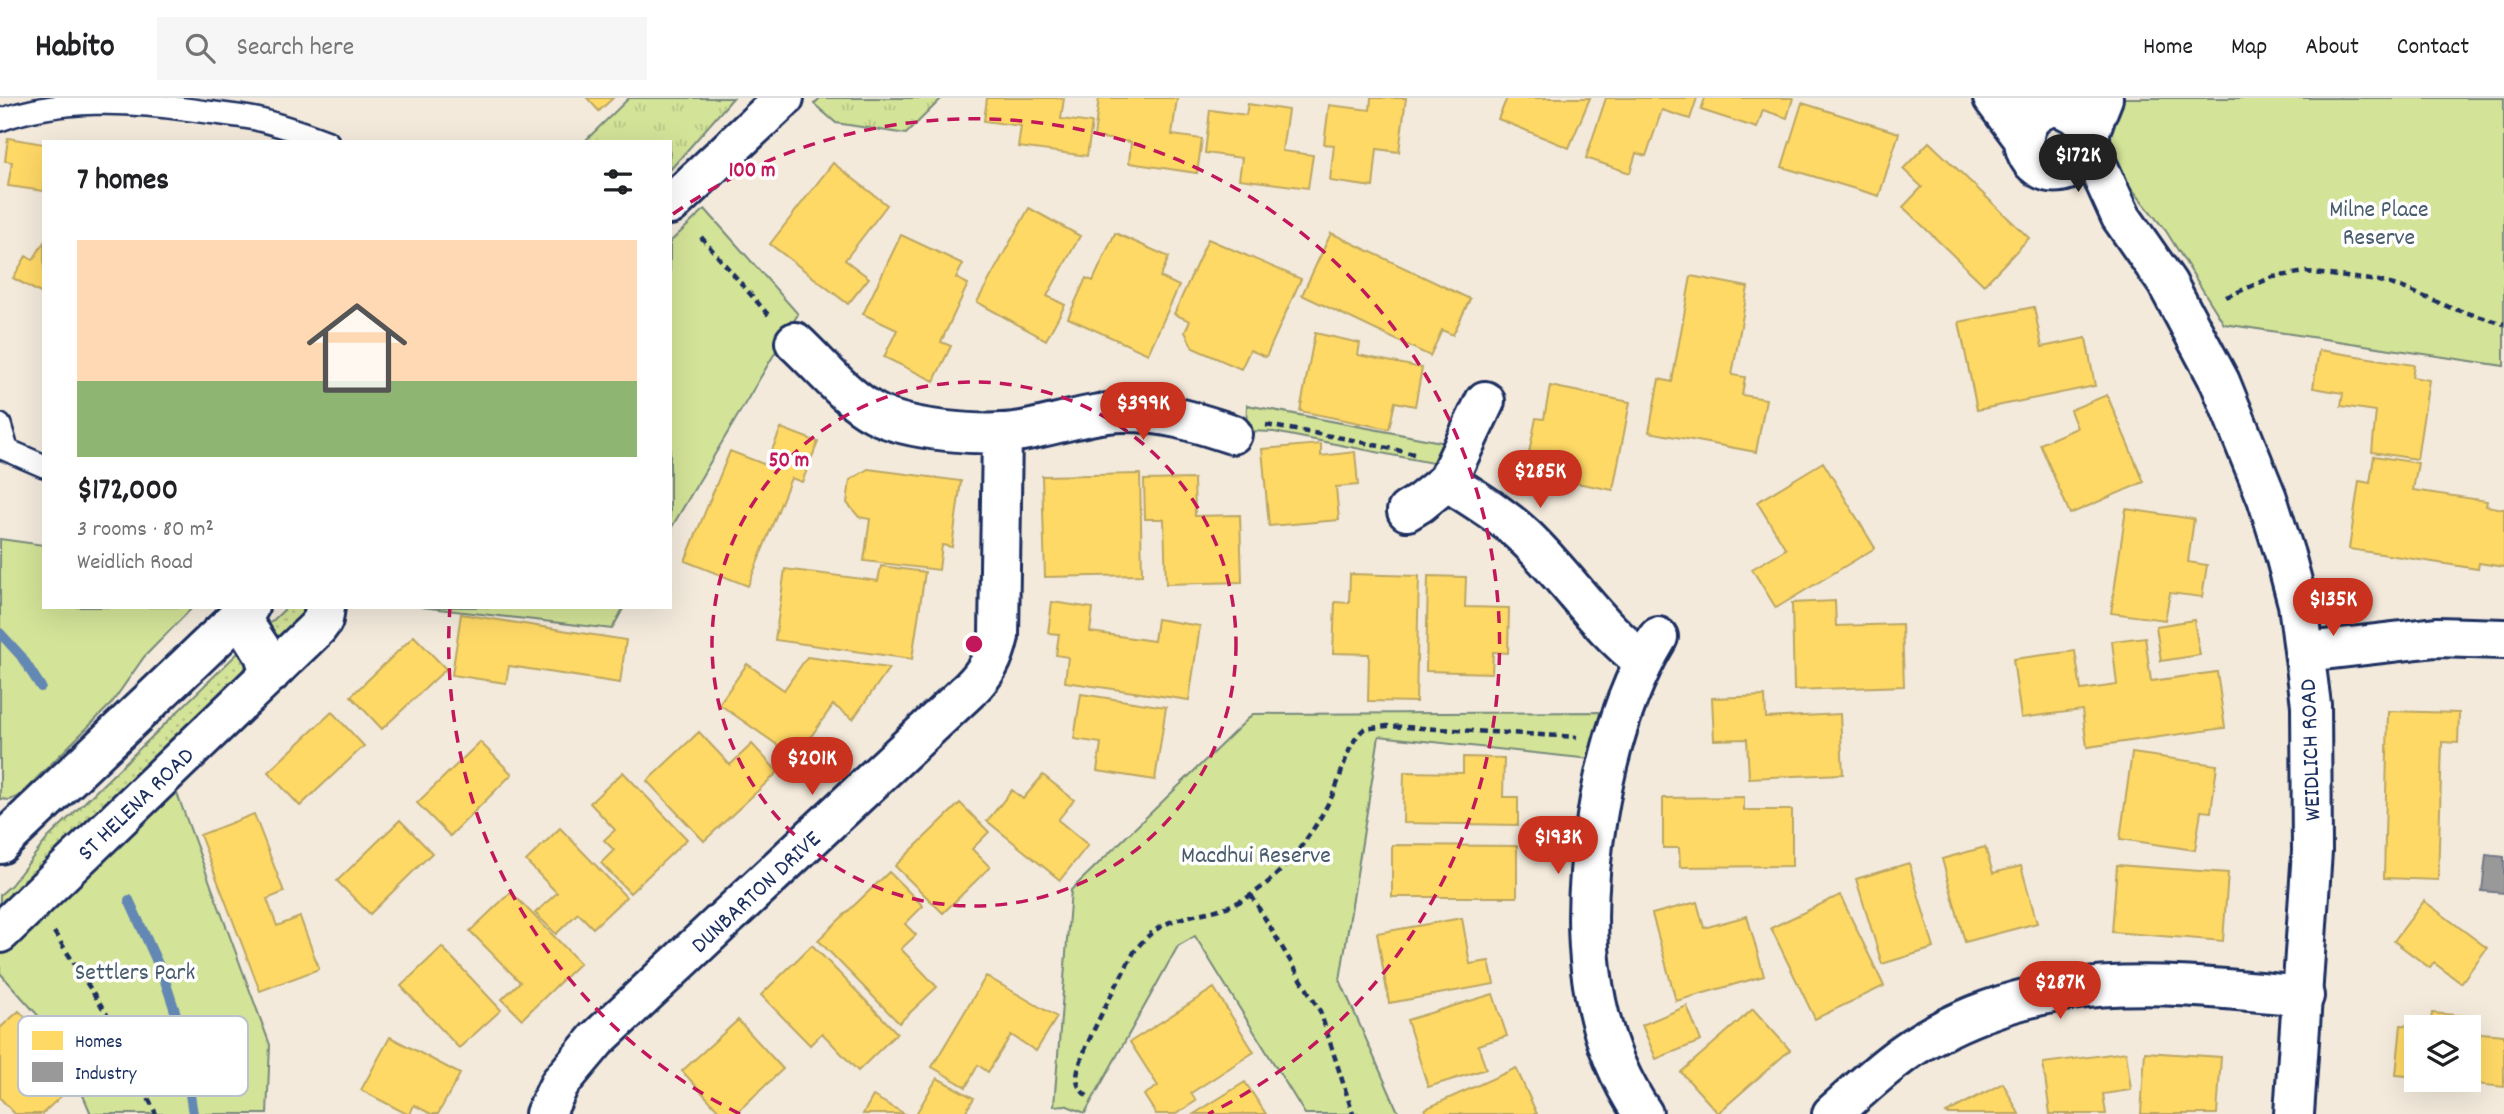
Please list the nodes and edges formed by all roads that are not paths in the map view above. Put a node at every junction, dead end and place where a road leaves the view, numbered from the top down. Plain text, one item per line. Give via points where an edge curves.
1 (784, 98) edge
2 (1993, 98) edge
3 (2103, 98) edge
4 (2068, 115) edge
5 (0, 120) edge
6 (2023, 138) junction
7 (322, 140) edge
8 (2057, 172) junction
9 (672, 203) edge
10 (2121, 217) junction
11 (795, 342) road end
12 (1485, 401) dead end
13 (0, 425) edge
14 (1002, 433) junction
15 (1232, 434) road end
16 (4, 448) edge
17 (42, 465) edge
18 (1447, 481) junction
19 (1407, 511) dead end
20 (325, 609) edge
21 (244, 612) edge
22 (2504, 639) edge
23 (2305, 652) junction
24 (270, 674) junction
25 (4, 834) edge
26 (0, 933) edge
27 (2304, 996) junction
28 (545, 1114) edge
29 (1643, 1114) edge
30 (1832, 1114) edge
31 (2294, 1114) edge

1 - 9 street
2 - 6 street
3 - 4 street
4 - 6 street via 2046,108 2030,120
4 - 8 street via 2084,157 2077,165
4 - 10 street, WEIDLICH ROAD
5 - 7 lane via 69,102 134,102 253,119
6 - 8 street via 2037,166
8 - 10 street, WEIDLICH ROAD
10 - 23 street, WEIDLICH ROAD via 2173,294 2230,406 2285,555
11 - 14 street via 874,413 913,426
12 - 18 street
13 - 16 lane
14 - 15 street via 1121,412 1179,417
14 - 28 street, DUNBARTON DRIVE via 999,636 989,667 596,1040 560,1083
16 - 17 lane
18 - 19 street
18 - 29 street via 1525,537 1614,637 1651,649 1612,742 1587,882 1591,976 1599,1016 1611,1053
20 - 24 street, ST HELENA ROAD via 317,628
21 - 24 street
21 - 25 street
22 - 23 street via 2435,637
23 - 27 street, WEIDLICH ROAD via 2311,705 2312,851
24 - 26 street, ST HELENA ROAD
27 - 30 street via 2107,984 2015,1000 1930,1036
27 - 31 street, WEIDLICH ROAD

